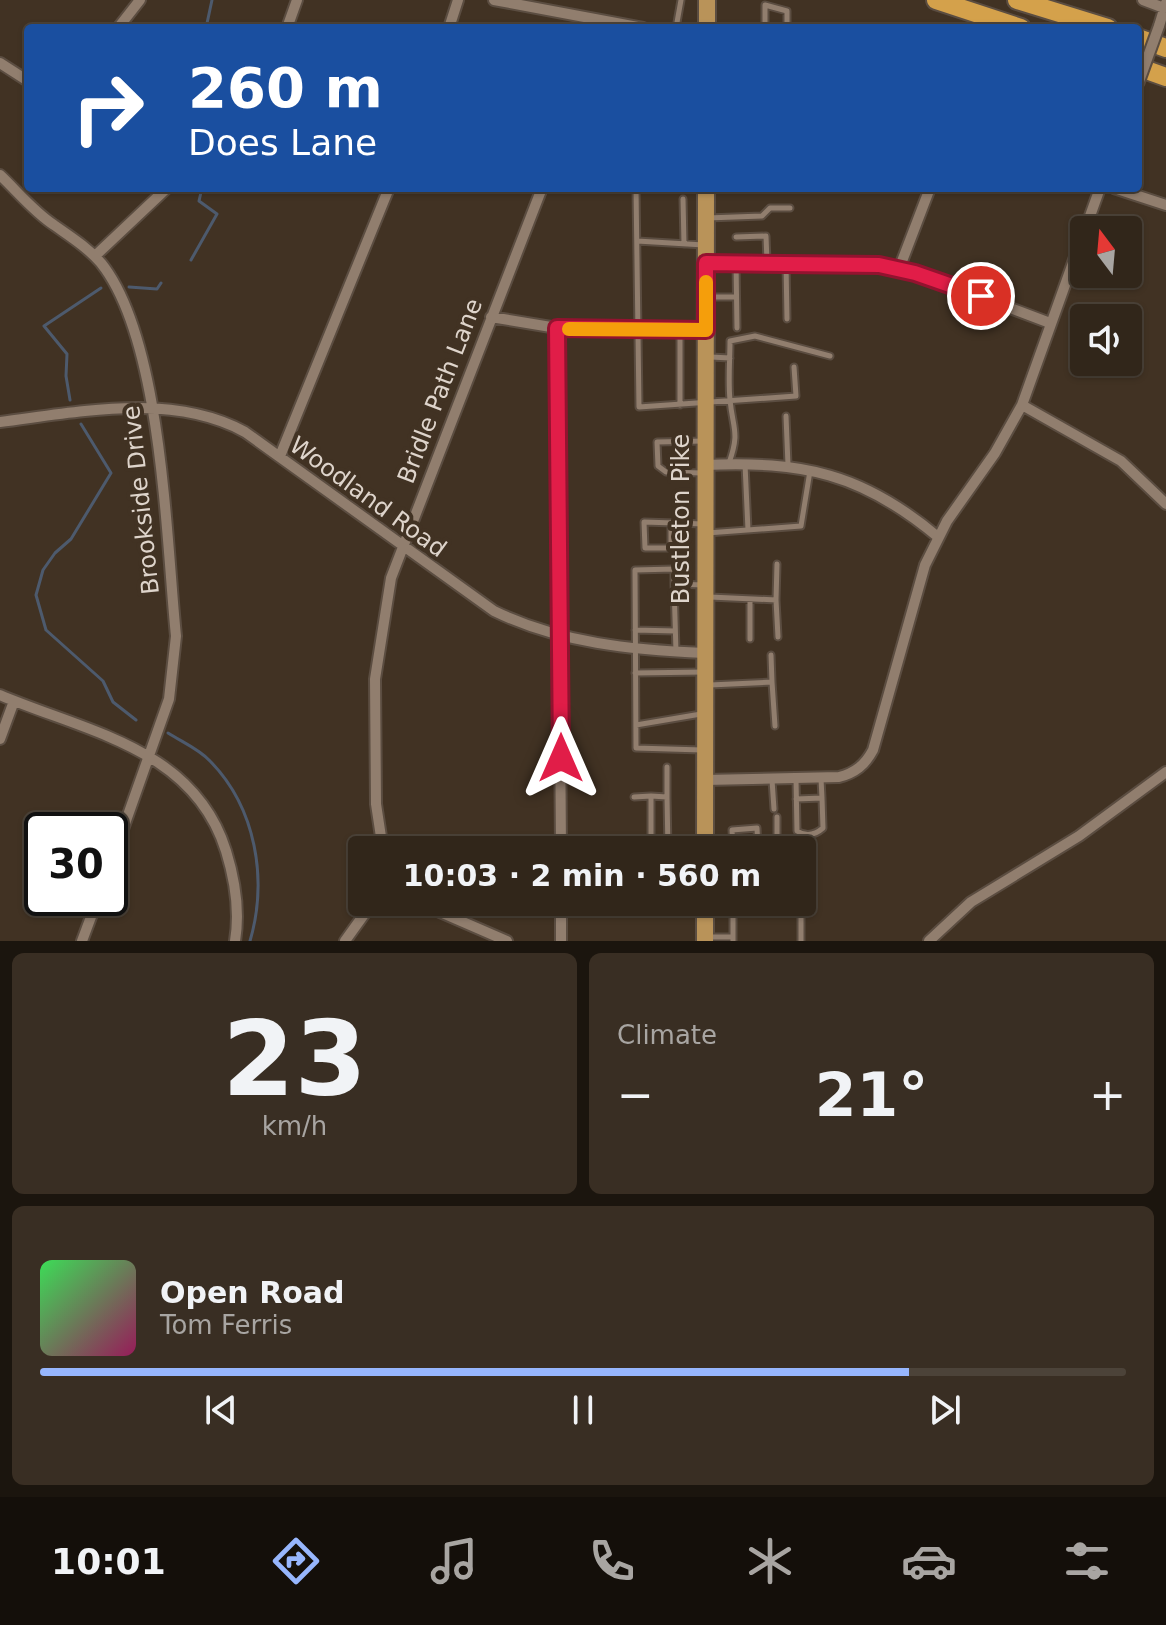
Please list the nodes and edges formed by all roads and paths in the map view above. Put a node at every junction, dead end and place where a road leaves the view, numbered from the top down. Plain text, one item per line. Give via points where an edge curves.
1 (140, 0) edge
2 (297, 0) edge
3 (458, 0) edge
4 (494, 0) edge
5 (681, 0) edge
6 (707, 0) edge
7 (936, 0) edge
8 (1017, 0) edge
9 (1143, 0) edge
10 (1165, 6) edge
11 (121, 24) edge
12 (288, 24) edge
13 (450, 24) edge
14 (602, 24) edge
15 (677, 24) edge
16 (707, 24) edge
17 (765, 24) edge
18 (787, 24) edge
19 (1009, 24) edge
20 (1095, 24) edge
21 (1142, 39) edge
22 (1166, 48) edge
23 (0, 63) edge
24 (1142, 68) edge
25 (1142, 73) edge
26 (1166, 77) edge
27 (24, 78) edge
28 (0, 175) edge
29 (163, 192) edge
30 (387, 192) edge
31 (540, 192) edge
32 (636, 192) edge
33 (706, 192) edge
34 (928, 192) edge
35 (1099, 192) edge
36 (1126, 192) edge
37 (683, 199) dead end
38 (1166, 205) edge
39 (790, 208) dead end
40 (1090, 216) edge
41 (706, 218) junction
42 (736, 237) dead end
43 (637, 241) junction
44 (684, 244) junction
45 (706, 245) junction
46 (95, 256) junction
47 (736, 262) junction
48 (706, 263) junction
49 (767, 263) junction
50 (786, 263) junction
51 (899, 269) junction
52 (1070, 269) edge
53 (706, 297) junction
54 (736, 297) junction
55 (491, 317) junction
56 (787, 319) dead end
57 (1050, 323) junction
58 (557, 328) junction
59 (737, 328) dead end
60 (638, 329) junction
61 (680, 330) junction
62 (706, 330) junction
63 (830, 356) dead end
64 (706, 357) junction
65 (730, 358) junction
66 (794, 367) dead end
67 (730, 402) junction
68 (706, 404) junction
69 (680, 405) junction
70 (1022, 405) junction
71 (151, 410) junction
72 (786, 416) dead end
73 (0, 422) edge
74 (705, 441) junction
75 (280, 456) junction
76 (728, 464) junction
77 (745, 464) junction
78 (788, 465) junction
79 (705, 470) junction
80 (810, 470) junction
81 (1166, 504) edge
82 (671, 523) junction
83 (705, 529) junction
84 (748, 530) junction
85 (938, 537) junction
86 (402, 546) junction
87 (777, 564) dead end
88 (674, 584) junction
89 (705, 591) junction
90 (750, 599) junction
91 (776, 600) junction
92 (635, 630) junction
93 (675, 631) junction
94 (561, 635) junction
95 (778, 637) dead end
96 (750, 639) dead end
97 (635, 649) junction
98 (676, 652) junction
99 (705, 653) junction
100 (771, 655) dead end
101 (635, 673) junction
102 (705, 678) junction
103 (772, 682) junction
104 (0, 695) edge
105 (14, 701) junction
106 (706, 713) junction
107 (636, 725) junction
108 (775, 726) dead end
109 (0, 739) edge
110 (705, 750) junction
111 (150, 755) junction
112 (667, 767) dead end
113 (1166, 772) edge
114 (821, 777) junction
115 (796, 778) junction
116 (772, 779) junction
117 (705, 780) junction
118 (651, 796) junction
119 (634, 797) dead end
120 (667, 797) junction
121 (822, 798) junction
122 (796, 799) junction
123 (774, 809) dead end
124 (128, 816) edge
125 (777, 817) dead end
126 (381, 836) edge
127 (561, 836) edge
128 (651, 836) edge
129 (668, 836) edge
130 (705, 836) edge
131 (732, 836) edge
132 (757, 836) edge
133 (777, 836) edge
134 (91, 916) edge
135 (363, 916) edge
136 (449, 916) edge
137 (561, 916) edge
138 (705, 916) edge
139 (733, 916) edge
140 (801, 916) edge
141 (705, 939) edge
142 (733, 939) edge
143 (82, 941) edge
144 (235, 941) edge
145 (345, 941) edge
146 (507, 941) edge
147 (561, 941) edge
148 (801, 941) edge
149 (929, 941) edge

1 - 11 street
2 - 12 street
3 - 13 street
4 - 14 street
5 - 15 lane
6 - 16 main road
7 - 19 highway
8 - 20 highway
9 - 10 street
10 - 25 street, bridge
17 - 18 lane via 765,5 787,11
21 - 22 highway
23 - 27 street
24 - 26 highway
28 - 46 street, Brookside Drive
29 - 46 street
30 - 75 street
31 - 55 street, Bridle Path Lane
32 - 43 lane
33 - 41 main road, Bustleton Pike
34 - 51 street
35 - 40 street
36 - 38 street
37 - 44 lane
39 - 41 lane via 770,208 762,216
41 - 45 main road, Bustleton Pike
42 - 49 lane via 766,236
43 - 44 lane
43 - 60 lane
44 - 45 lane
45 - 48 main road, Bustleton Pike
46 - 71 street, Brookside Drive via 132,324
47 - 48 street
47 - 49 street
47 - 54 lane
48 - 53 main road, Bustleton Pike
49 - 50 street
50 - 51 street
50 - 56 lane
51 - 57 street
52 - 57 street
53 - 54 lane
53 - 62 main road, Bustleton Pike
54 - 59 lane
55 - 58 street
55 - 86 street, Bridle Path Lane
57 - 70 street
58 - 60 street
58 - 94 street
60 - 61 street
60 - 69 lane via 639,407
61 - 62 street
61 - 69 lane
62 - 64 main road, Bustleton Pike
63 - 65 lane via 755,336 730,341
64 - 65 lane
64 - 68 main road, Bustleton Pike
65 - 67 lane
66 - 67 lane via 796,396
67 - 68 lane
67 - 76 lane via 736,443
68 - 69 lane
68 - 74 main road, Bustleton Pike
70 - 81 street via 1121,461
70 - 85 street
71 - 73 street, Woodland Road
71 - 75 street, Woodland Road via 210,416
71 - 111 street, Brookside Drive via 176,651 169,699
72 - 78 lane
74 - 79 main road, Bustleton Pike
74 - 79 lane via 657,442 658,466 666,472
75 - 86 street, Woodland Road
76 - 77 street
76 - 79 street
77 - 78 street
77 - 84 lane
78 - 80 street
79 - 83 main road, Bustleton Pike
80 - 84 lane via 801,526
80 - 85 street via 889,501
82 - 82 lane via 644,522 645,548 671,548
82 - 83 lane
83 - 84 lane
83 - 89 main road, Bustleton Pike
85 - 114 street via 919,583 873,750 859,769
86 - 94 street, Woodland Road via 479,603
86 - 126 street, Bridle Path Lane via 383,612 375,679
87 - 91 lane
88 - 89 lane
88 - 92 lane via 674,569 635,570
88 - 93 lane
89 - 90 lane
89 - 99 main road, Bustleton Pike
90 - 91 lane
90 - 96 lane
91 - 95 lane
92 - 93 lane
92 - 97 lane
93 - 98 lane
94 - 97 street, Woodland Road
94 - 127 street
97 - 98 street, Woodland Road
97 - 101 lane
98 - 99 street, Woodland Road
99 - 102 main road, Bustleton Pike
100 - 103 lane
101 - 102 lane
101 - 107 lane
102 - 103 lane
102 - 106 main road, Bustleton Pike
103 - 108 lane
104 - 105 street
105 - 109 street
105 - 111 street
106 - 107 lane
106 - 110 main road, Bustleton Pike
107 - 110 lane via 636,748
110 - 117 main road, Bustleton Pike
111 - 124 street, Brookside Drive
111 - 144 street via 197,794 218,829 236,891
112 - 120 lane
113 - 149 street via 1079,836 971,902
114 - 115 street
114 - 121 lane
115 - 116 street
115 - 122 lane
116 - 117 street
116 - 123 lane
117 - 130 main road, Bustleton Pike
118 - 119 lane
118 - 120 lane
118 - 128 lane
120 - 129 lane
121 - 122 lane
121 - 122 lane via 823,828 803,835 797,831
125 - 133 lane
131 - 132 lane via 732,830 757,828
134 - 143 street
135 - 145 street
136 - 146 street
137 - 147 street
138 - 141 main road
139 - 142 lane
140 - 148 lane
141 - 142 lane

